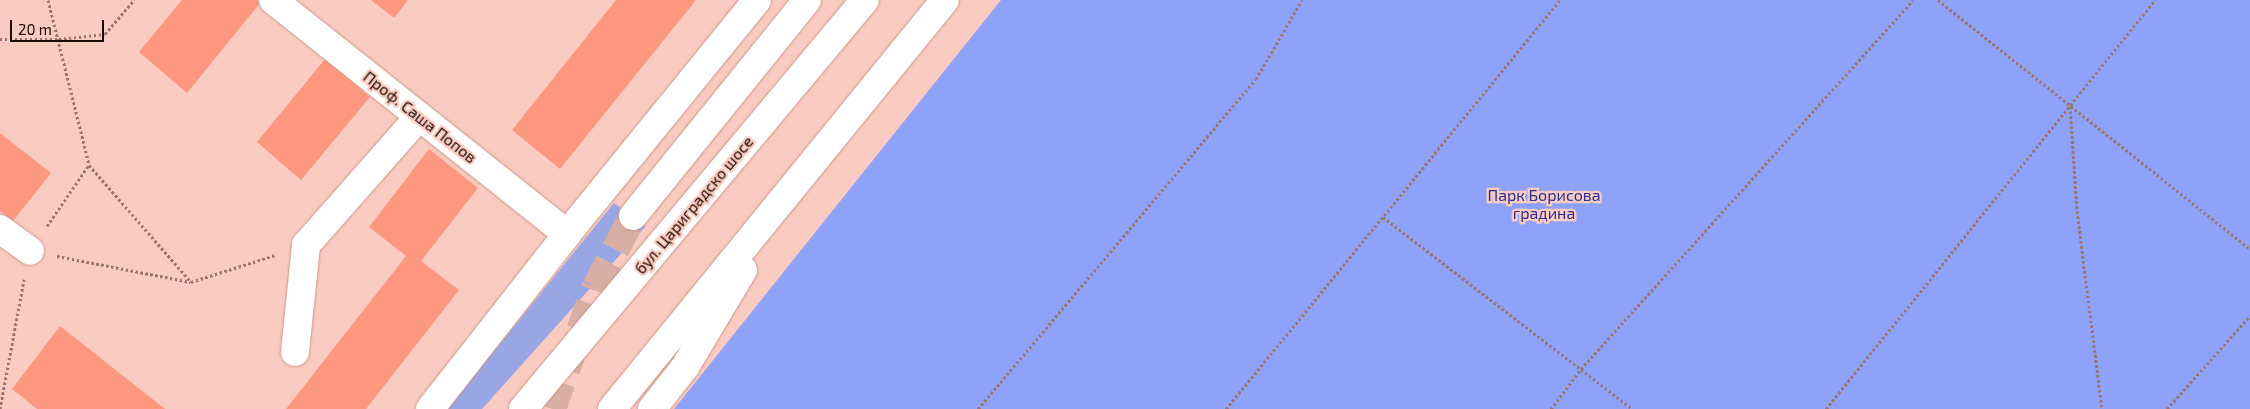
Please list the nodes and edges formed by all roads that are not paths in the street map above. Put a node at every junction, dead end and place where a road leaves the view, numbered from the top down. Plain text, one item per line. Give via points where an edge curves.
1 (273, 0) edge
2 (758, 0) edge
3 (807, 0) edge
4 (864, 0) edge
5 (945, 0) edge
6 (419, 117) junction
7 (791, 189) junction
8 (632, 216) tunnel mouth
9 (0, 229) edge
10 (567, 234) junction
11 (30, 251) road end
12 (295, 352) dead end
13 (430, 409) edge
14 (523, 409) edge
15 (612, 409) edge
16 (652, 409) edge

1 - 6 main road, Проф. Саша Попов
2 - 10 main road
3 - 8 main road
4 - 14 main road, бул. Цариградско шосе
5 - 7 main road
6 - 10 main road, Проф. Саша Попов
6 - 12 main road via 306,246
7 - 15 main road
7 - 16 main road via 685,367
9 - 11 main road
10 - 13 main road

